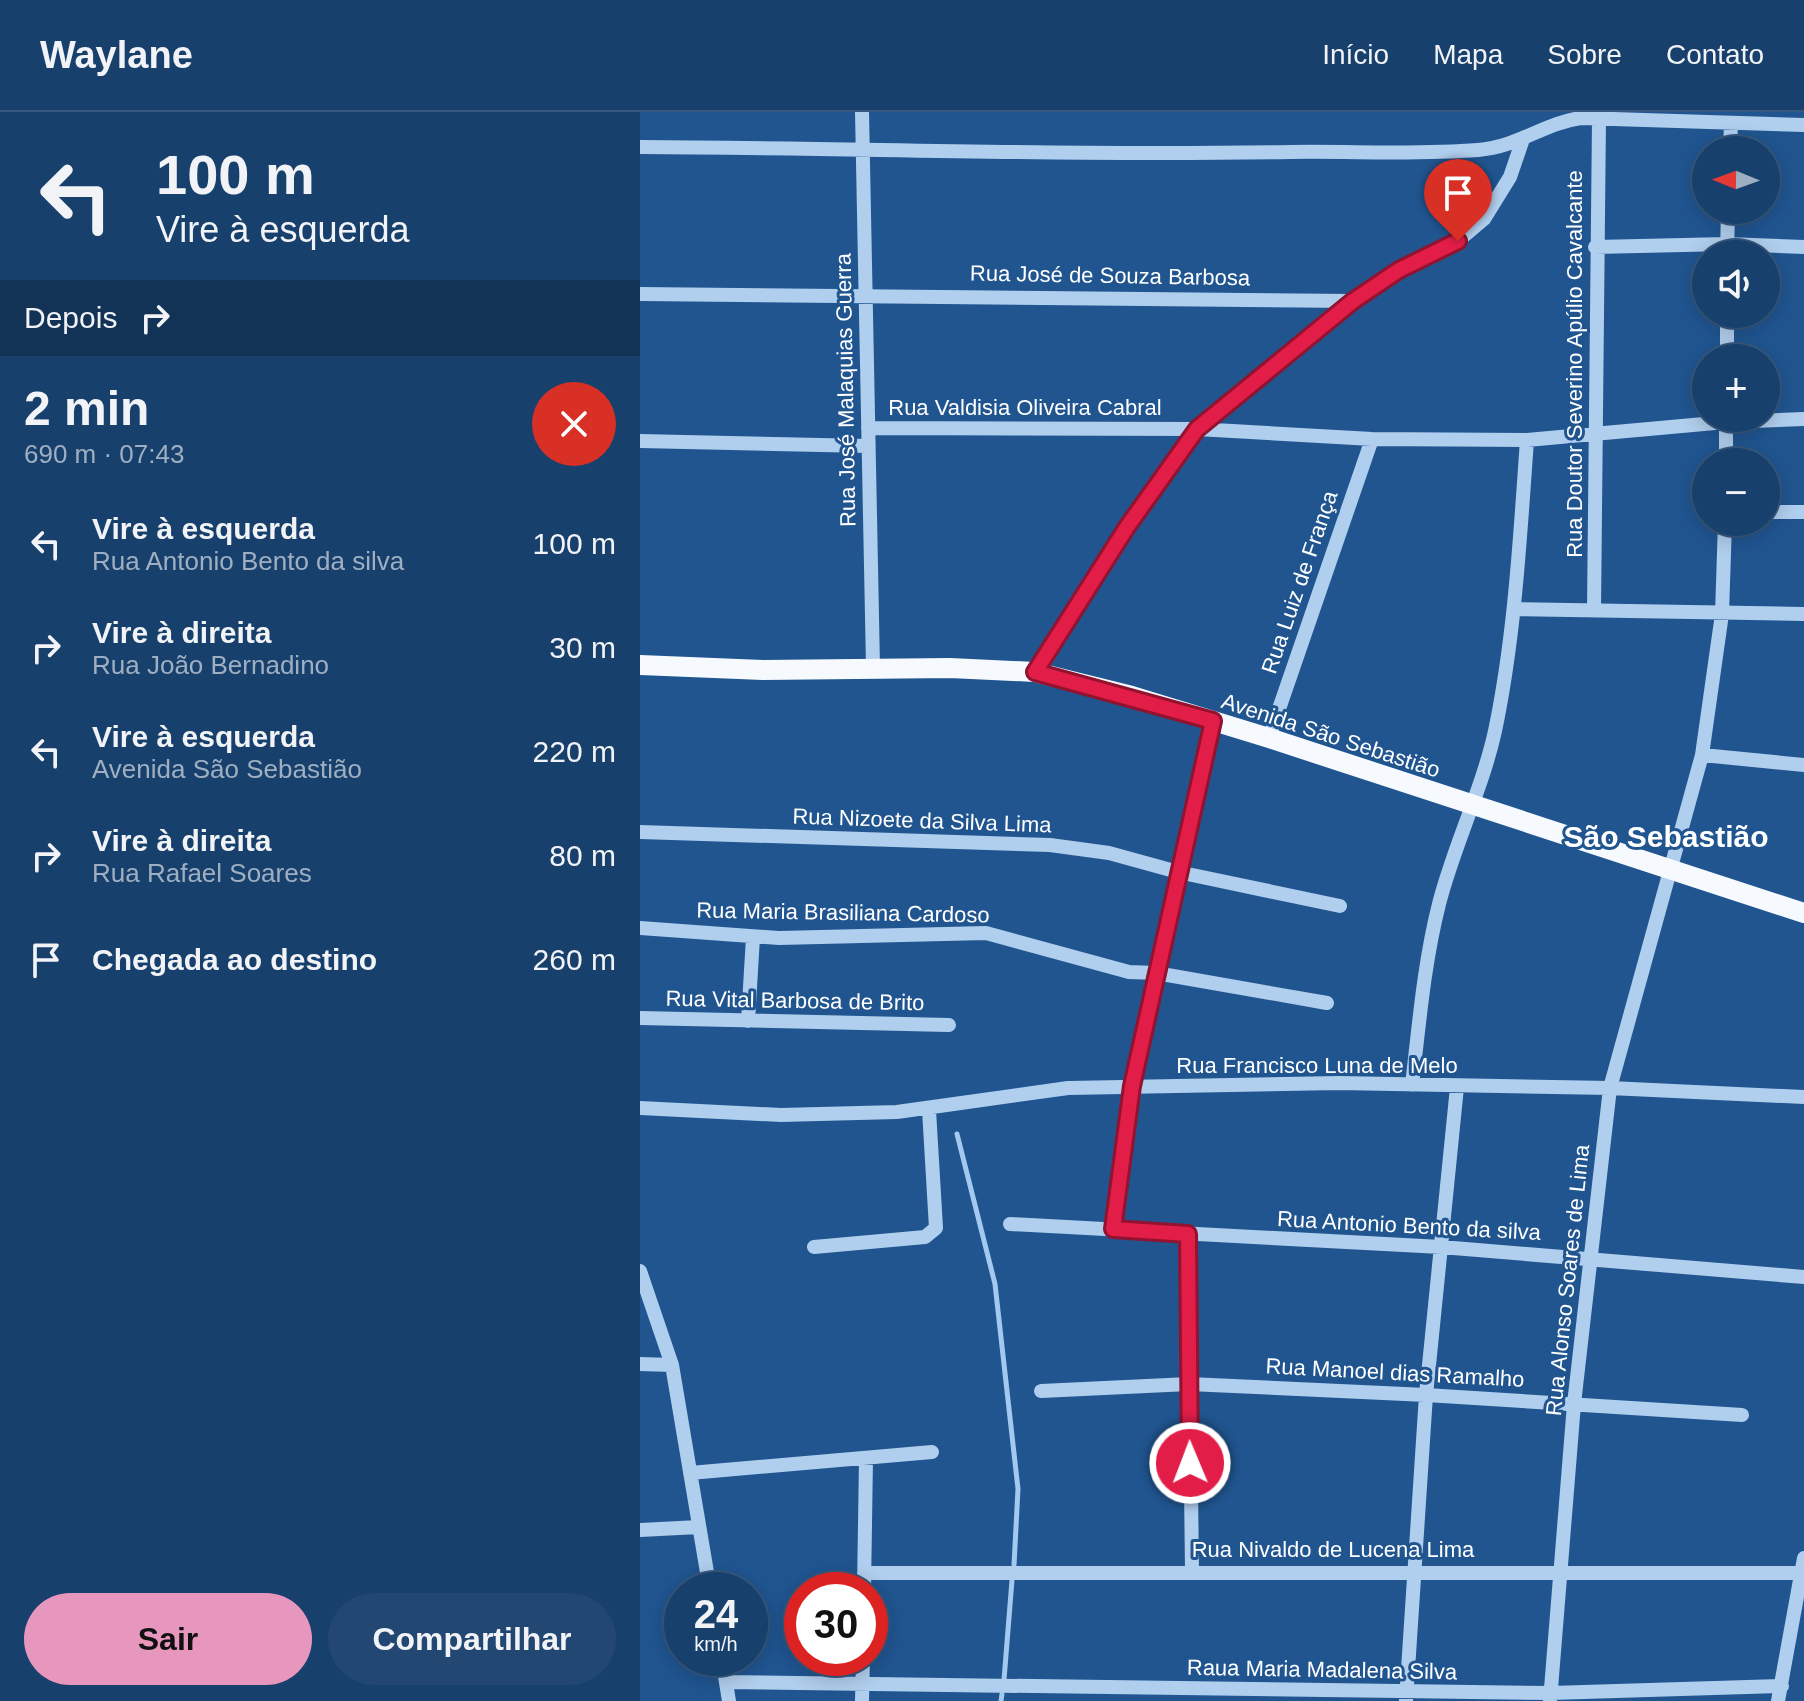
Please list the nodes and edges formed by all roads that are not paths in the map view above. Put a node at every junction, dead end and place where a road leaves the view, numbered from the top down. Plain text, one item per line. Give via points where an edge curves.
1 (862, 112) edge
2 (1599, 118) junction
3 (1731, 123) junction
4 (1804, 125) edge
5 (1731, 136) edge
6 (1522, 142) junction
7 (640, 147) edge
8 (863, 148) junction
9 (1595, 247) junction
10 (1804, 247) edge
11 (1692, 248) edge
12 (1780, 248) edge
13 (865, 293) junction
14 (640, 294) edge
15 (1353, 301) junction
16 (1780, 419) edge
17 (1804, 419) edge
18 (1692, 423) edge
19 (868, 428) junction
20 (1197, 429) junction
21 (1597, 433) junction
22 (1372, 439) junction
23 (1527, 440) junction
24 (640, 441) edge
25 (868, 446) junction
26 (1780, 512) edge
27 (1804, 512) edge
28 (1725, 536) edge
29 (1515, 609) junction
30 (1594, 610) junction
31 (1722, 614) junction
32 (1804, 614) edge
33 (640, 665) edge
34 (873, 667) junction
35 (1035, 672) junction
36 (1213, 721) junction
37 (1269, 738) junction
38 (1702, 755) junction
39 (1804, 765) edge
40 (1469, 806) junction
41 (640, 832) edge
42 (1178, 872) junction
43 (1671, 872) junction
44 (1340, 906) dead end
45 (1804, 913) edge
46 (640, 928) edge
47 (753, 937) junction
48 (1156, 973) junction
49 (1327, 1003) dead end
50 (640, 1018) edge
51 (748, 1021) junction
52 (949, 1025) dead end
53 (1412, 1085) junction
54 (1132, 1086) junction
55 (1457, 1087) junction
56 (1610, 1088) junction
57 (1804, 1097) edge
58 (640, 1108) edge
59 (929, 1110) junction
60 (1010, 1224) dead end
61 (1113, 1229) junction
62 (1188, 1234) junction
63 (814, 1247) dead end
64 (1441, 1247) junction
65 (1590, 1258) junction
66 (640, 1271) edge
67 (1804, 1277) edge
68 (640, 1364) edge
69 (672, 1365) junction
70 (1189, 1384) junction
71 (1041, 1391) dead end
72 (1426, 1395) junction
73 (1574, 1404) junction
74 (1742, 1415) dead end
75 (932, 1452) dead end
76 (866, 1458) junction
77 (690, 1473) junction
78 (699, 1527) junction
79 (640, 1530) edge
80 (1804, 1558) edge
81 (1192, 1571) junction
82 (707, 1572) edge
83 (864, 1572) edge
84 (1562, 1572) junction
85 (888, 1573) edge
86 (1412, 1573) junction
87 (1802, 1573) junction
88 (725, 1676) edge
89 (863, 1676) edge
90 (726, 1682) junction
91 (863, 1683) junction
92 (1780, 1693) edge
93 (1662, 1695) edge
94 (1406, 1697) edge
95 (1551, 1697) edge
96 (728, 1701) edge
97 (862, 1701) edge

1 - 8 street, Rua José Malaquias Guerra
2 - 3 street
2 - 6 street via 1563,121
2 - 9 street, Rua Doutor Severino Apúlio Cavalcante
3 - 4 street
3 - 5 street
6 - 8 street via 1479,150 1214,153
6 - 15 street via 1510,177 1484,219 1458,241 1399,270
7 - 8 street
8 - 13 street, Rua José Malaquias Guerra
9 - 11 street
9 - 21 street, Rua Doutor Severino Apúlio Cavalcante
10 - 12 street
13 - 14 street, Rua José de Souza Barbosa
13 - 15 street, Rua José de Souza Barbosa
13 - 19 street, Rua José Malaquias Guerra
15 - 20 street
16 - 17 street, Rua Valdisia Oliveira Cabral
18 - 21 street, Rua Valdisia Oliveira Cabral
19 - 20 street, Rua Valdisia Oliveira Cabral
19 - 25 street, Rua José Malaquias Guerra
20 - 22 street, Rua Valdisia Oliveira Cabral
20 - 35 street
21 - 23 street, Rua Valdisia Oliveira Cabral
21 - 30 street, Rua Doutor Severino Apúlio Cavalcante
22 - 23 street, Rua Valdisia Oliveira Cabral
22 - 37 street, Rua Luiz de França
23 - 29 street
24 - 25 street
25 - 34 street, Rua José Malaquias Guerra
26 - 27 street
28 - 31 street, Rua Alonso Soares de Lima
29 - 30 street
29 - 40 street via 1493,740
30 - 31 street
31 - 32 street
31 - 38 street, Rua Alonso Soares de Lima
33 - 34 main road, Avenida São Sebastião
34 - 35 main road, Avenida São Sebastião
35 - 36 main road, Avenida São Sebastião
36 - 37 main road, Avenida São Sebastião
36 - 42 street
37 - 40 main road, Avenida São Sebastião
38 - 39 street
38 - 43 street, Rua Alonso Soares de Lima
40 - 43 main road, Avenida São Sebastião
40 - 53 street via 1436,917
41 - 42 street, Rua Nizoete da Silva Lima via 1050,845 1109,853
42 - 44 street, Rua Nizoete da Silva Lima
42 - 48 street
43 - 45 main road, Avenida São Sebastião
43 - 56 street, Rua Alonso Soares de Lima
46 - 47 street, Rua Maria Brasiliana Cardoso
47 - 48 street, Rua Maria Brasiliana Cardoso via 986,933 1129,972
47 - 51 street
48 - 49 street, Rua Maria Brasiliana Cardoso
48 - 54 street
50 - 51 street, Rua Vital Barbosa de Brito
51 - 52 street, Rua Vital Barbosa de Brito
53 - 54 street, Rua Francisco Luna de Melo
53 - 55 street, Rua Francisco Luna de Melo
54 - 59 street, Rua Francisco Luna de Melo via 1068,1088
54 - 61 street
55 - 56 street, Rua Francisco Luna de Melo
55 - 64 street
56 - 57 street, Rua Francisco Luna de Melo
56 - 65 street, Rua Alonso Soares de Lima
58 - 59 street, Rua Francisco Luna de Melo via 781,1115
59 - 63 street via 936,1228 925,1237
60 - 61 street, Rua Antonio Bento da silva
61 - 62 street, Rua Antonio Bento da silva
62 - 64 street, Rua Antonio Bento da silva
62 - 70 street
64 - 65 street, Rua Antonio Bento da silva
64 - 72 street
65 - 67 street, Rua Antonio Bento da silva
65 - 73 street, Rua Alonso Soares de Lima
66 - 69 street
68 - 69 street
69 - 77 street
70 - 71 street, Rua Manoel dias Ramalho
70 - 72 street, Rua Manoel dias Ramalho
70 - 81 street
72 - 73 street, Rua Manoel dias Ramalho
72 - 86 street
73 - 74 street, Rua Manoel dias Ramalho
73 - 84 street, Rua Alonso Soares de Lima
75 - 76 street
76 - 77 street
76 - 83 street
77 - 78 street
78 - 79 street
78 - 82 street
80 - 87 street
81 - 85 street, Rua Nivaldo de Lucena Lima
81 - 86 street, Rua Nivaldo de Lucena Lima
84 - 86 street, Rua Nivaldo de Lucena Lima
84 - 87 street, Rua Nivaldo de Lucena Lima
84 - 95 street, Rua Alonso Soares de Lima
86 - 94 street
87 - 92 street
88 - 90 street
89 - 91 street
90 - 91 street, Raua Maria Madalena Silva
90 - 96 street
91 - 94 street, Raua Maria Madalena Silva
91 - 97 street
92 - 93 street, Raua Maria Madalena Silva
93 - 95 street, Raua Maria Madalena Silva
94 - 95 street, Raua Maria Madalena Silva

